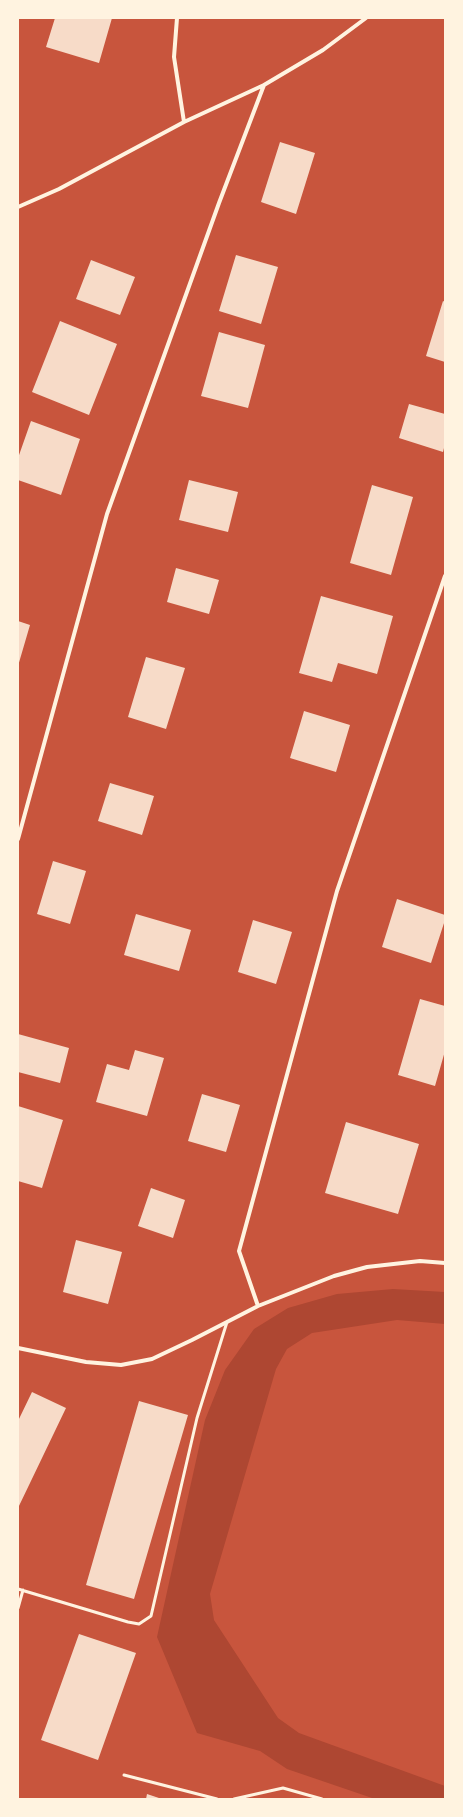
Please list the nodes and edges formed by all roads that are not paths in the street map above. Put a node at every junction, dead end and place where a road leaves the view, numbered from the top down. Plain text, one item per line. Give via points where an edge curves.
1 (176, 18) edge
2 (366, 18) edge
3 (264, 85) junction
4 (184, 122) junction
5 (18, 207) edge
6 (445, 576) edge
7 (18, 839) edge
8 (445, 1264) edge
9 (258, 1306) junction
10 (227, 1322) junction
11 (18, 1348) edge
12 (18, 1589) edge
13 (23, 1590) junction
14 (18, 1608) edge
15 (124, 1775) dead end
16 (217, 1799) edge
17 (234, 1799) edge
18 (322, 1799) edge

1 - 4 street via 174,57
2 - 3 street via 323,50
3 - 4 street
3 - 7 street via 107,514
4 - 5 street via 59,189
6 - 9 street via 337,891 239,1251
8 - 9 street via 420,1260 367,1267 334,1276
9 - 10 street
10 - 11 street via 152,1359 121,1365 86,1362
10 - 13 lane via 196,1418 151,1616 139,1624 128,1622
12 - 13 lane
13 - 14 lane
15 - 16 lane
17 - 18 lane via 283,1788

